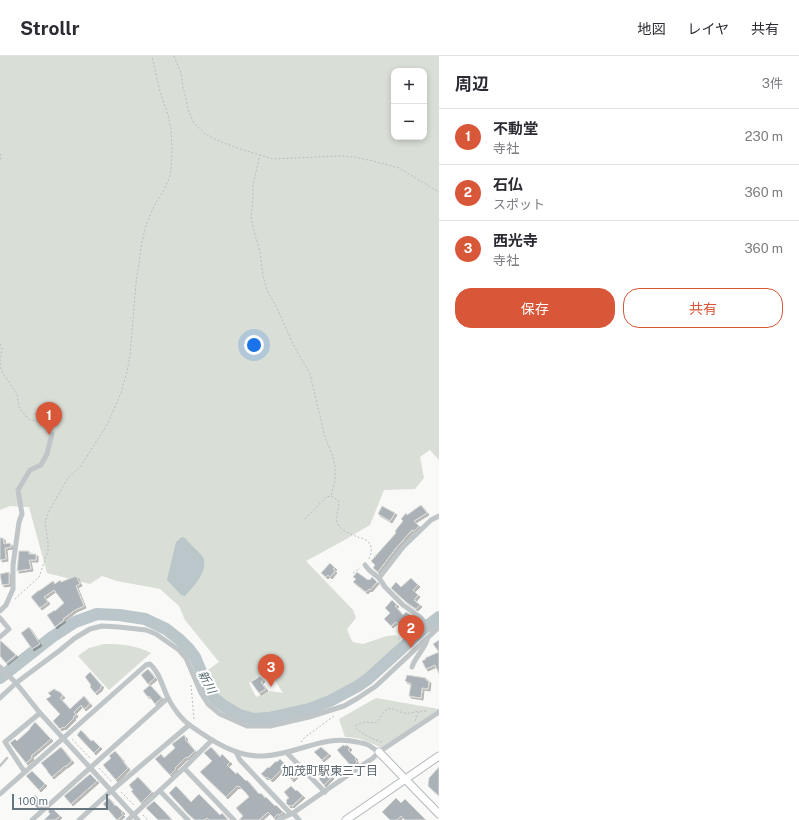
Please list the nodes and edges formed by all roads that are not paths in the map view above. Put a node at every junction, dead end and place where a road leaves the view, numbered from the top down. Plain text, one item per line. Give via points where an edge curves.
1 (52, 434) road end
2 (439, 516) edge
3 (365, 564) road end
4 (379, 578) junction
5 (0, 611) edge
6 (0, 618) edge
7 (439, 627) edge
8 (433, 631) junction
9 (0, 637) edge
10 (428, 637) junction
11 (412, 667) dead end
12 (1, 669) edge
13 (16, 683) junction
14 (0, 698) edge
15 (168, 698) junction
16 (439, 712) edge
17 (40, 713) junction
18 (189, 725) junction
19 (63, 738) junction
20 (212, 740) junction
21 (236, 752) junction
22 (287, 752) junction
23 (379, 752) junction
24 (439, 756) edge
25 (7, 758) dead end
26 (0, 766) edge
27 (91, 768) junction
28 (184, 768) junction
29 (25, 772) junction
30 (406, 780) junction
31 (111, 791) junction
32 (160, 791) junction
33 (325, 792) junction
34 (0, 794) edge
35 (292, 814) junction
36 (439, 814) edge
37 (134, 815) junction
38 (32, 820) edge
39 (79, 820) edge
40 (128, 820) edge
41 (138, 820) edge
42 (188, 820) edge
43 (234, 820) edge
44 (278, 820) edge
45 (299, 820) edge
46 (348, 820) edge

1 - 5 street via 41,465 30,470 18,490 22,514 13,565 13,589
2 - 4 street via 431,520 403,547
3 - 4 street
4 - 8 street via 402,605 420,617
6 - 9 street via 9,629
7 - 8 street
8 - 10 street
10 - 11 street
10 - 13 street via 376,686 344,706 270,726 247,726 220,714 208,704 186,658 179,650 146,630 102,626 90,629
12 - 13 street
13 - 14 street
13 - 17 street
15 - 18 street
15 - 19 street via 155,668 150,664 146,665
15 - 27 street
16 - 23 street
17 - 19 street
17 - 29 street via 5,742
18 - 20 street
18 - 31 street
19 - 27 street
19 - 29 street
20 - 21 street
20 - 28 street
21 - 22 street via 262,756
21 - 35 street via 240,760
22 - 23 street via 332,740 348,740 366,744
22 - 33 street
23 - 30 street
23 - 33 street
24 - 30 street
25 - 26 lane
27 - 31 street
27 - 38 street
28 - 32 street
28 - 43 street
29 - 34 street
30 - 36 street
30 - 46 street
31 - 37 street
31 - 39 street
32 - 37 street
32 - 42 street
33 - 35 street
35 - 44 street
35 - 45 street
37 - 40 street
37 - 41 street

